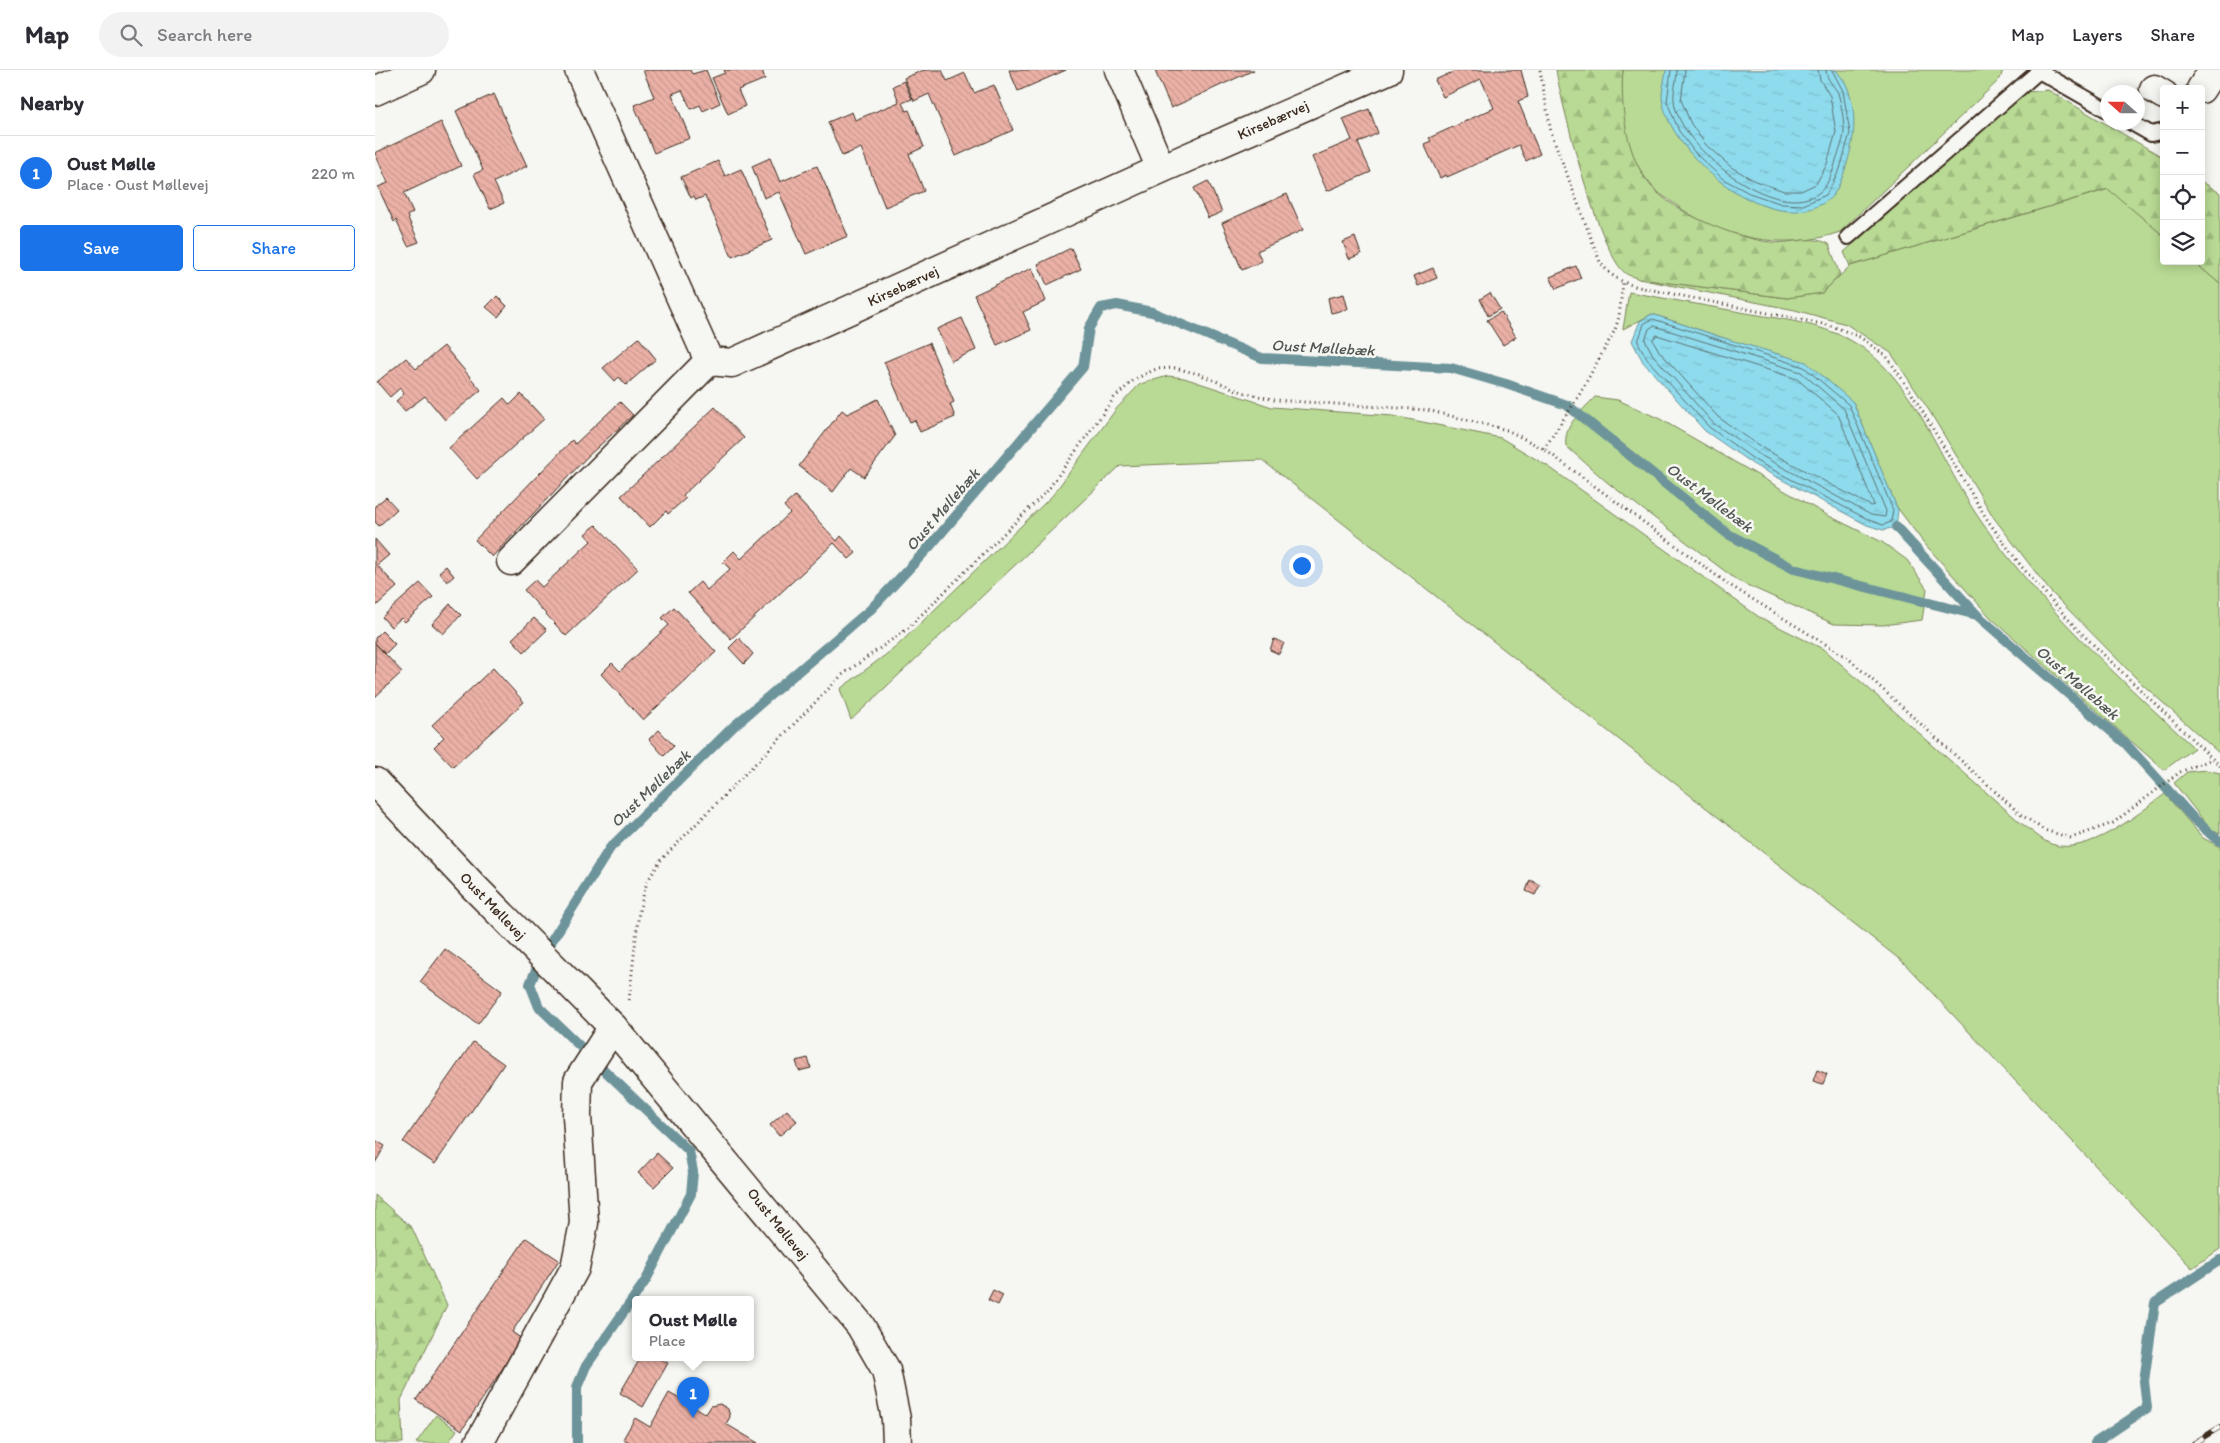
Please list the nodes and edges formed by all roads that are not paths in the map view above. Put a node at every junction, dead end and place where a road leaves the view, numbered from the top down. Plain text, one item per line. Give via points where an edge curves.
1 (421, 70) edge
2 (579, 70) edge
3 (1119, 70) edge
4 (1387, 70) edge
5 (2038, 70) edge
6 (2213, 70) edge
7 (2204, 85) edge
8 (375, 91) edge
9 (2100, 106) edge
10 (2144, 130) edge
11 (2160, 132) edge
12 (1161, 169) junction
13 (1848, 237) dead end
14 (709, 361) junction
15 (511, 561) dead end
16 (375, 782) edge
17 (613, 1026) junction
18 (479, 1443) edge
19 (897, 1443) edge

1 - 8 street
2 - 14 street
3 - 12 street
4 - 12 street, Kirsebærvej
5 - 9 lane
5 - 13 lane
6 - 7 street
10 - 11 lane via 2151,134
12 - 14 street, Kirsebærvej via 732,363
14 - 15 street
16 - 17 street, Oust Møllevej
17 - 18 street via 578,1081 584,1223 575,1268
17 - 19 street, Oust Møllevej via 860,1325 886,1370 896,1418

